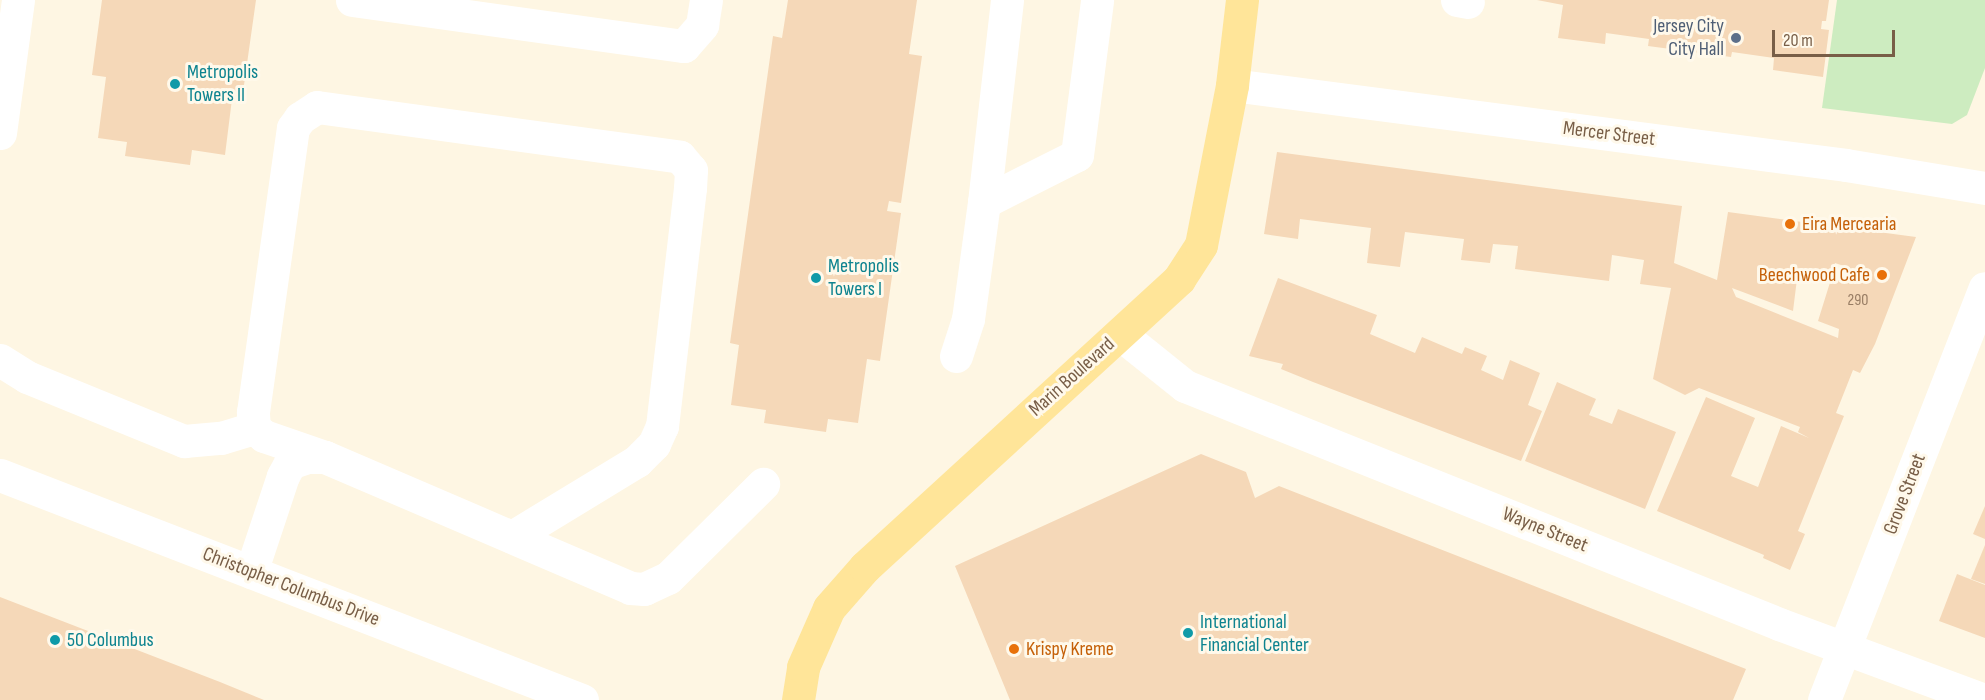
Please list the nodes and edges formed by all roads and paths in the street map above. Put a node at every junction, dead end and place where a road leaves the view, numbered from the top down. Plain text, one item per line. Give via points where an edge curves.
1 (18, 0) edge
2 (352, 0) edge
3 (706, 0) edge
4 (1007, 0) edge
5 (1097, 0) edge
6 (1242, 0) edge
7 (1232, 85) junction
8 (0, 134) edge
9 (1985, 188) edge
10 (984, 201) junction
11 (1985, 288) edge
12 (1120, 334) junction
13 (956, 356) dead end
14 (0, 360) edge
15 (254, 428) junction
16 (325, 457) junction
17 (0, 475) edge
18 (763, 484) dead end
19 (512, 537) junction
20 (251, 572) junction
21 (1845, 648) junction
22 (582, 700) edge
23 (798, 700) edge
24 (1824, 700) edge
25 (1984, 700) edge

1 - 8 street
2 - 3 street via 684,46 702,25
4 - 10 street
5 - 10 street via 1077,155
6 - 7 main road, Marin Boulevard
7 - 9 street, Mercer Street via 1846,165
7 - 12 main road, Marin Boulevard via 1201,245 1179,279
10 - 13 street via 968,319
11 - 21 street, Grove Street
12 - 21 street, Wayne Street via 1185,386
12 - 23 main road, Marin Boulevard via 865,567 829,608 803,667
14 - 15 street via 27,378 184,441 221,438
15 - 16 street via 264,436
15 - 19 street via 253,412 293,128 317,107 680,157 692,170 662,426 654,444 637,461
16 - 19 street
16 - 20 street via 290,463
17 - 20 street, Christopher Columbus Drive
18 - 19 street via 668,578 644,589 630,588
20 - 22 street, Christopher Columbus Drive
21 - 24 street, Grove Street
21 - 25 street, Wayne Street

